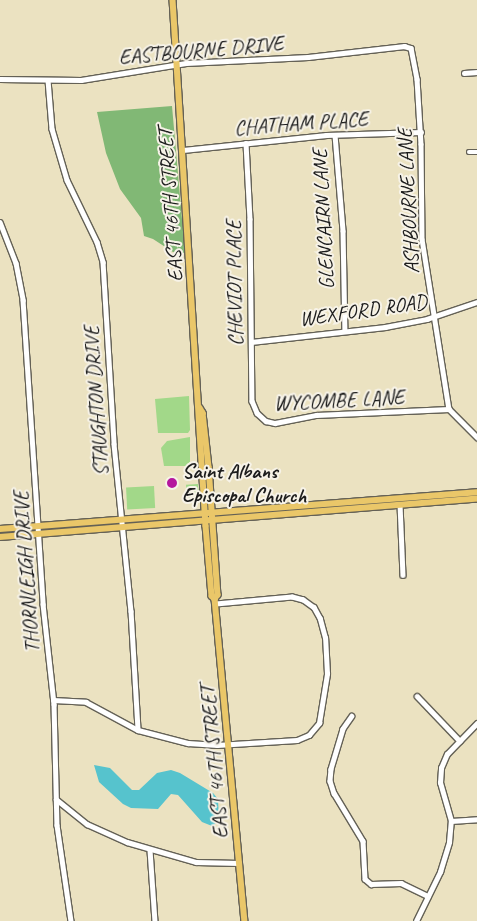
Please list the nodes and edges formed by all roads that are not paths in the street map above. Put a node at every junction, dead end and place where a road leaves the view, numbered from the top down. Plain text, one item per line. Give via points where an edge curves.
1 (173, 0) edge
2 (404, 46) joint
3 (178, 65) junction
4 (477, 72) edge
5 (464, 73) dead end
6 (0, 79) edge
7 (48, 80) junction
8 (421, 132) junction
9 (335, 135) junction
10 (246, 143) junction
11 (183, 150) junction
12 (469, 152) dead end
13 (477, 152) edge
14 (0, 222) edge
15 (477, 302) edge
16 (434, 317) junction
17 (345, 331) junction
18 (252, 342) junction
19 (200, 408) junction
20 (449, 409) junction
21 (262, 419) joint
22 (477, 437) edge
23 (477, 492) edge
24 (400, 497) junction
25 (477, 500) edge
26 (400, 505) junction
27 (205, 512) junction
28 (212, 512) junction
29 (120, 519) junction
30 (206, 520) junction
31 (213, 520) junction
32 (38, 526) junction
33 (121, 527) junction
34 (0, 529) edge
35 (38, 533) junction
36 (0, 536) edge
37 (403, 575) dead end
38 (216, 602) junction
39 (417, 696) dead end
40 (53, 700) junction
41 (352, 716) dead end
42 (477, 723) edge
43 (138, 730) junction
44 (460, 741) junction
45 (228, 744) junction
46 (56, 799) junction
47 (477, 819) edge
48 (451, 821) junction
49 (150, 850) junction
50 (239, 863) junction
51 (428, 896) junction
52 (71, 921) edge
53 (155, 921) edge
54 (245, 921) edge
55 (416, 921) edge

1 - 3 main road, EAST 46TH STREET
2 - 3 street, EASTBOURNE DRIVE via 308,57
2 - 8 street, ASHBOURNE LANE via 411,48 414,58
3 - 7 street, EASTBOURNE DRIVE via 81,80
3 - 11 main road, EAST 46TH STREET
4 - 5 street
6 - 7 street, EASTBOURNE DRIVE
7 - 29 street, STAUGHTON DRIVE via 52,129 67,180 97,242 103,262
8 - 9 street, CHATHAM PLACE
8 - 16 street, ASHBOURNE LANE via 422,239
9 - 10 street, CHATHAM PLACE
9 - 17 street, GLENCAIRN LANE via 343,231
10 - 11 street, CHATHAM PLACE
10 - 18 street, CHEVIOT PLACE
11 - 19 main road, EAST 46TH STREET
12 - 13 street
14 - 32 street, THORNLEIGH DRIVE via 16,262 23,300
15 - 16 street, WEXFORD ROAD
16 - 17 street, WEXFORD ROAD
16 - 20 street, ASHBOURNE LANE
17 - 18 street, WEXFORD ROAD
18 - 21 street, CHEVIOT PLACE via 253,402
19 - 27 main road, EAST 46TH STREET
19 - 28 main road, EAST 46TH STREET
20 - 21 street, WYCOMBE LANE via 316,415 276,424
20 - 22 street
23 - 24 main road
24 - 26 street
24 - 28 main road
25 - 26 main road
26 - 31 main road
26 - 37 street
27 - 28 main road
27 - 29 main road
27 - 30 main road, EAST 46TH STREET
28 - 31 main road, EAST 46TH STREET
29 - 32 main road
29 - 33 street, STAUGHTON DRIVE
30 - 31 main road
30 - 33 main road
30 - 38 main road, EAST 46TH STREET via 212,596
31 - 38 main road, EAST 46TH STREET
32 - 34 main road
32 - 35 street, THORNLEIGH DRIVE
33 - 35 main road
33 - 43 street, STAUGHTON DRIVE via 131,611
35 - 36 main road
35 - 40 street, THORNLEIGH DRIVE
38 - 45 main road, EAST 46TH STREET
38 - 45 street via 301,599 318,614 327,651 326,693 319,723 312,733 297,740
39 - 44 street
40 - 43 street via 88,703
40 - 46 street, THORNLEIGH DRIVE
41 - 51 street via 343,729 330,780 334,794 363,841 365,879 372,884 401,883
42 - 44 street
43 - 45 street via 182,743
44 - 48 street via 444,759 440,771 441,789
45 - 50 main road, EAST 46TH STREET
46 - 49 street via 101,831
46 - 52 street, THORNLEIGH DRIVE via 58,840
47 - 48 street
48 - 51 street via 445,857
49 - 50 street via 200,863
49 - 53 street
50 - 54 main road, EAST 46TH STREET
51 - 55 street

